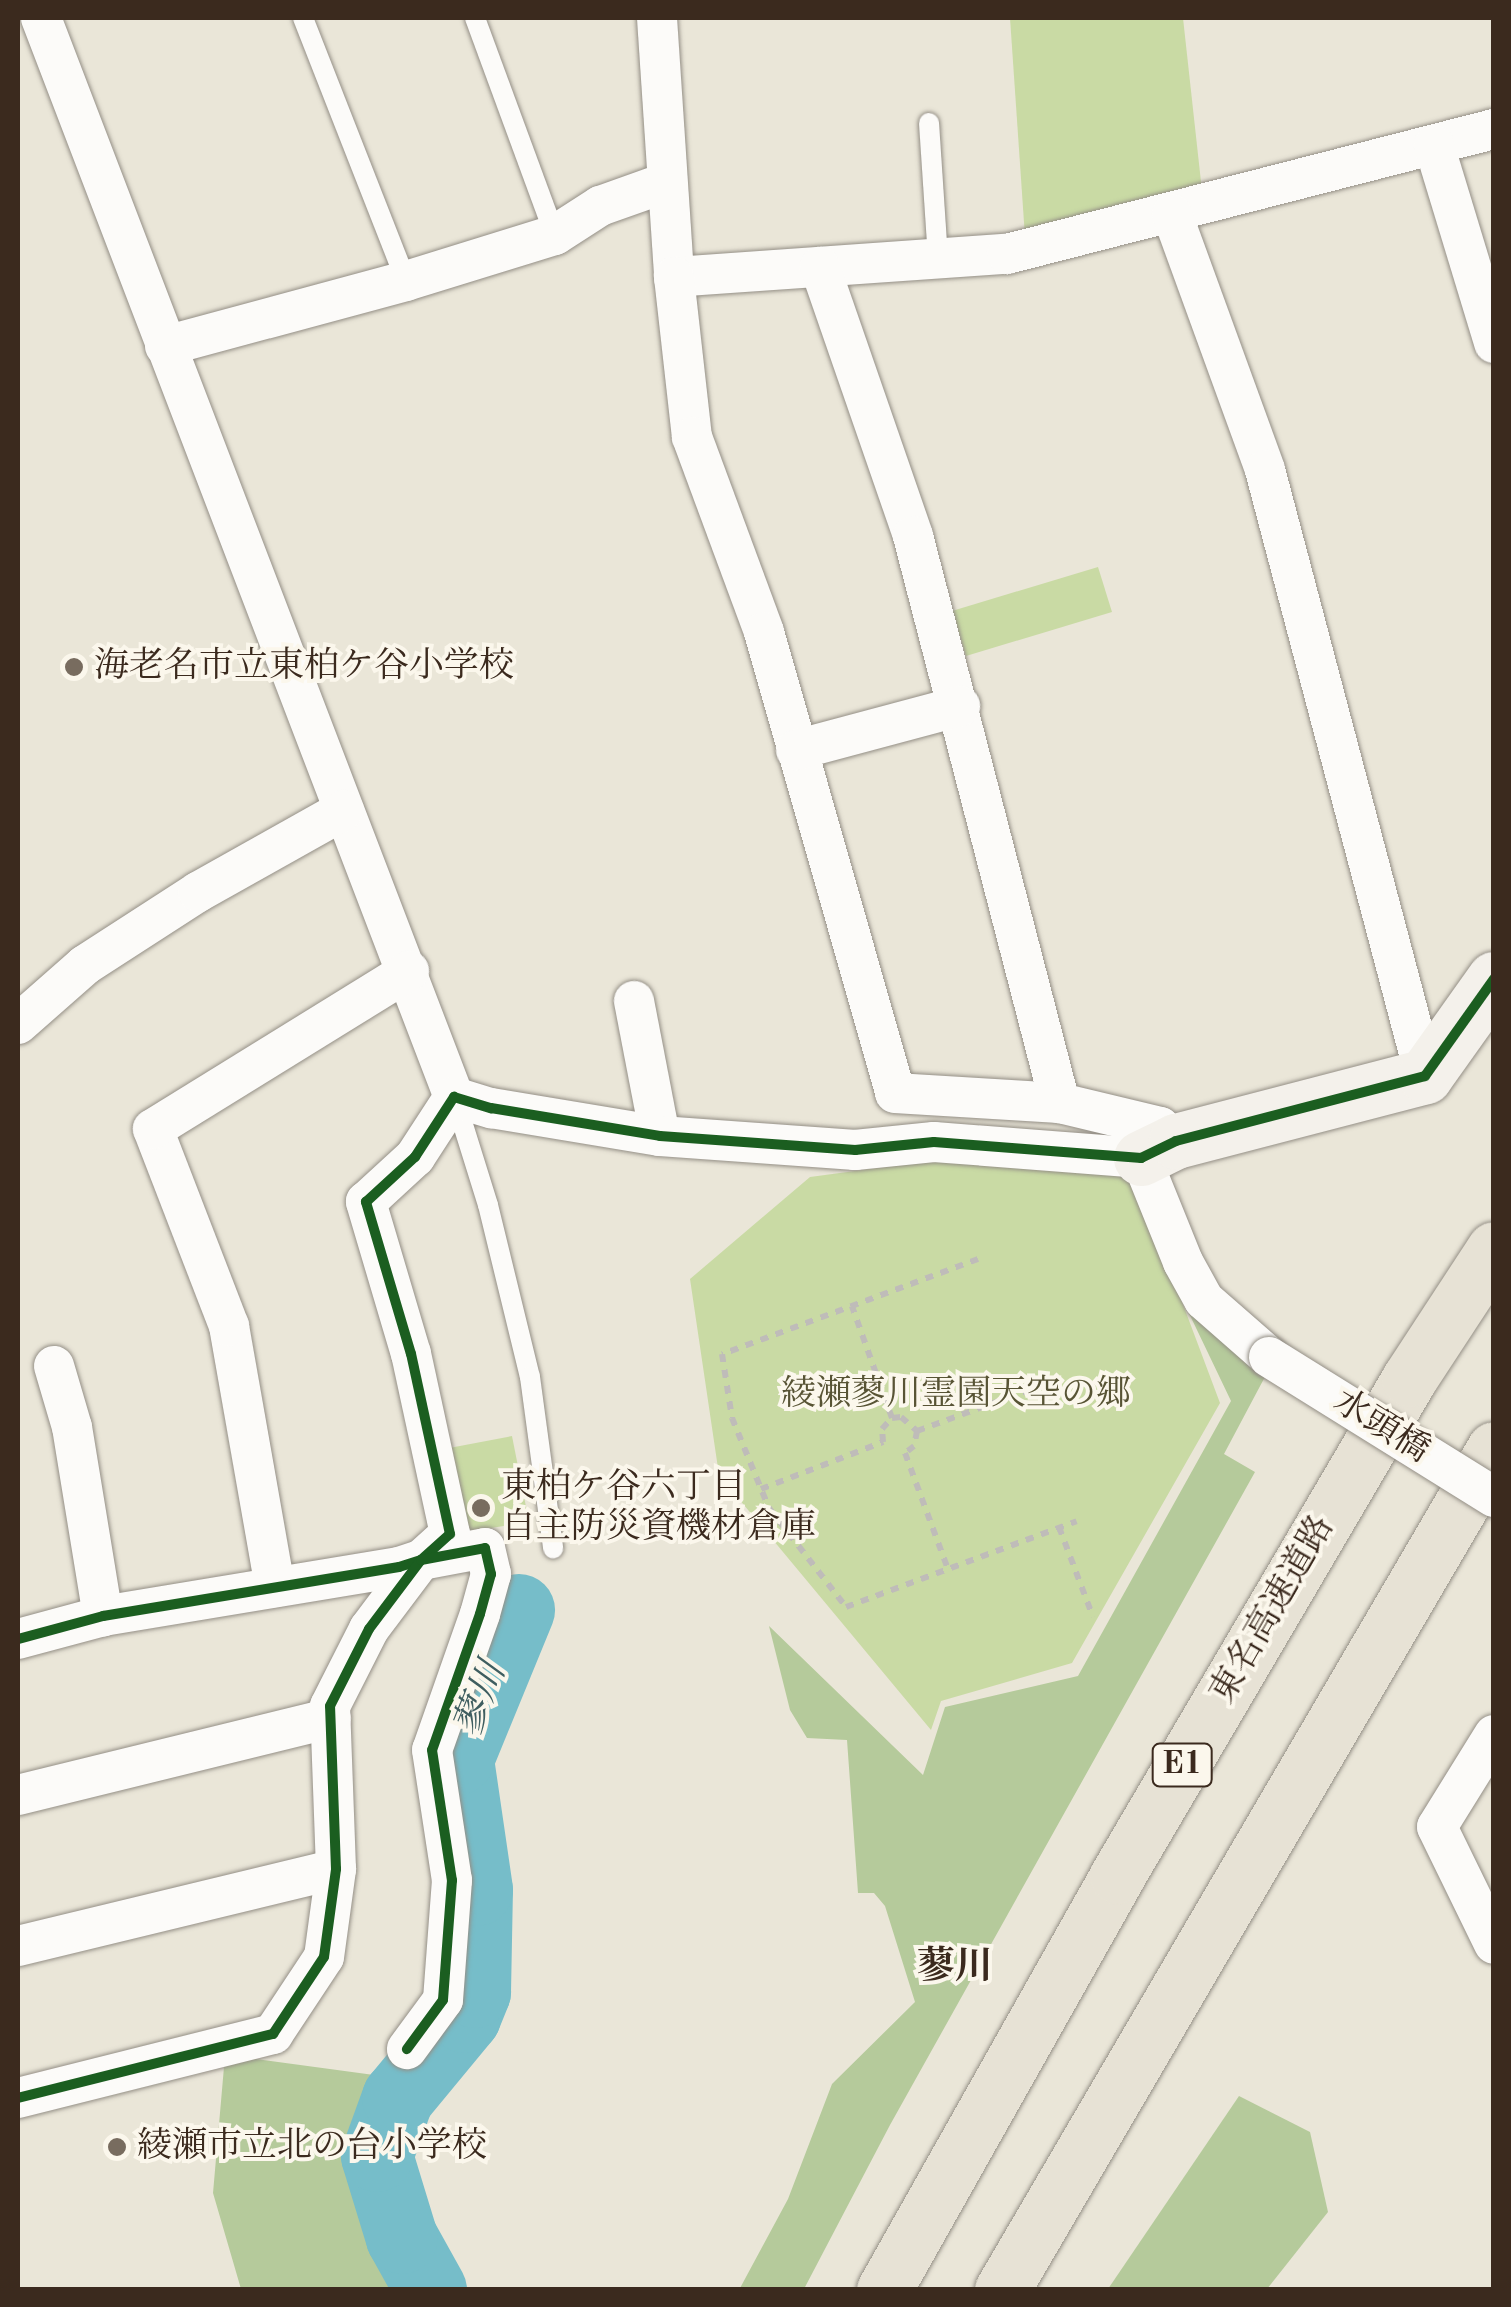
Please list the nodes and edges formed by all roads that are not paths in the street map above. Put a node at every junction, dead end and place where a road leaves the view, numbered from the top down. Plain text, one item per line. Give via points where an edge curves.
1 (41, 18) edge
2 (303, 18) edge
3 (475, 18) edge
4 (657, 18) edge
5 (928, 123) dead end
6 (1494, 129) edge
7 (1434, 145) junction
8 (665, 183) junction
9 (1172, 214) junction
10 (554, 235) junction
11 (938, 258) junction
12 (820, 266) junction
13 (674, 278) junction
14 (406, 281) junction
15 (1494, 343) edge
16 (165, 346) junction
17 (960, 706) junction
18 (796, 750) junction
19 (344, 810) junction
20 (409, 971) junction
21 (1494, 979) edge
22 (634, 1001) dead end
23 (18, 1024) edge
24 (1425, 1076) junction
25 (454, 1097) junction
26 (1060, 1103) junction
27 (660, 1136) junction
28 (1159, 1149) junction
29 (1494, 1248) edge
30 (54, 1366) dead end
31 (1494, 1449) edge
32 (1494, 1496) edge
33 (552, 1548) dead end
34 (421, 1560) junction
35 (275, 1587) junction
36 (103, 1616) junction
37 (18, 1639) edge
38 (331, 1718) junction
39 (1494, 1735) edge
40 (18, 1795) edge
41 (336, 1870) junction
42 (1494, 1944) edge
43 (18, 1946) edge
44 (407, 2049) dead end
45 (18, 2098) edge
46 (884, 2290) edge
47 (1002, 2290) edge

1 - 16 street
2 - 14 lane
3 - 10 lane
4 - 8 street
5 - 11 lane
6 - 7 street
7 - 9 street
7 - 15 street
8 - 10 street via 600,206
8 - 13 street
9 - 11 street via 1007,254
9 - 24 street via 1265,470
10 - 14 street
11 - 12 street
12 - 13 street
12 - 17 street via 912,536
13 - 18 street via 692,437 764,632
14 - 16 street
16 - 19 street
17 - 18 street
17 - 26 street
18 - 26 street via 894,1094
19 - 20 street
19 - 23 street via 84,965
20 - 25 street
20 - 35 street via 153,1129 229,1326
21 - 24 street
22 - 27 street
24 - 28 street
25 - 27 street
25 - 33 lane via 530,1377
25 - 34 street via 415,1157 366,1202 410,1354 450,1534
26 - 28 street via 1160,1127
27 - 28 street via 855,1150 934,1142
28 - 32 street, 水頭橋, bridge via 1182,1262 1204,1300 1269,1357
29 - 46 highway, 東名高速道路 / E1 via 1409,1379 1127,1859
30 - 36 street via 72,1427
31 - 47 highway
34 - 35 street
34 - 38 street via 351,1659
34 - 44 street via 486,1548 490,1574 432,1750 452,1880 443,2000
35 - 36 street
36 - 37 street
38 - 40 street
38 - 41 street
39 - 42 street via 1438,1828
41 - 43 street
41 - 45 street via 324,1957 273,2034

